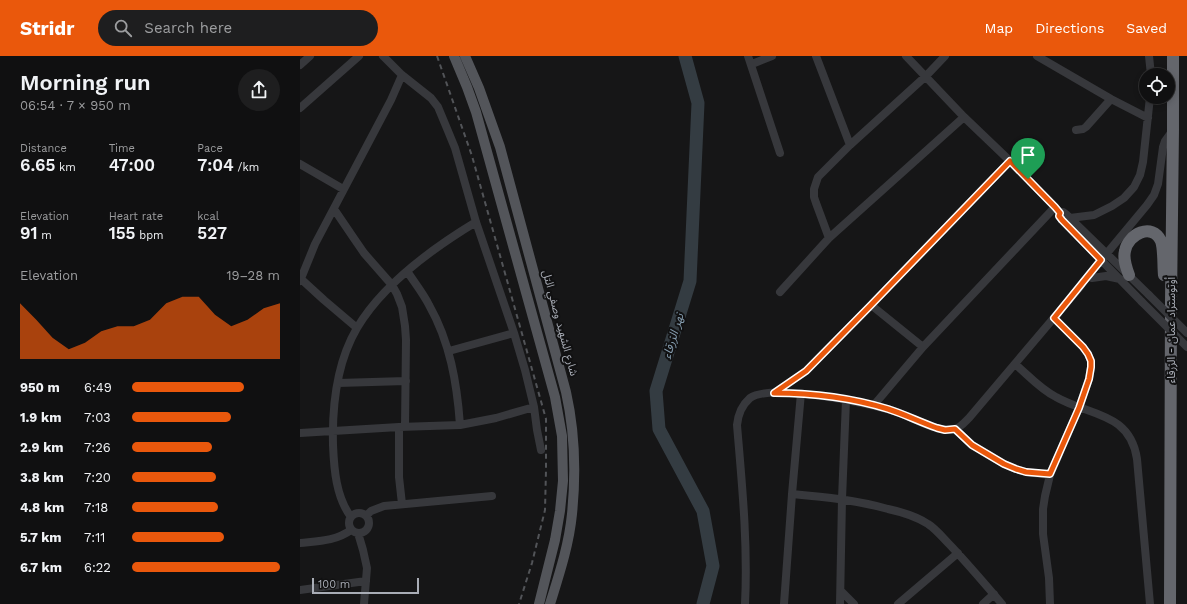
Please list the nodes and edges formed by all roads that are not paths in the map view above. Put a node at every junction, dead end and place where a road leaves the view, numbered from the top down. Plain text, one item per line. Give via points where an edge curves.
1 (310, 56) edge
2 (359, 56) edge
3 (383, 56) edge
4 (454, 56) edge
5 (465, 56) edge
6 (748, 56) edge
7 (772, 56) edge
8 (816, 56) edge
9 (906, 56) edge
10 (945, 56) edge
11 (1149, 56) edge
12 (1173, 56) edge
13 (1043, 57) edge
14 (752, 64) junction
15 (300, 65) edge
16 (1150, 68) edge
17 (402, 75) junction
18 (926, 76) junction
19 (1111, 99) junction
20 (1149, 104) edge
21 (300, 108) edge
22 (964, 117) junction
23 (1148, 118) junction
24 (1173, 129) junction
25 (1076, 130) dead end
26 (850, 145) junction
27 (780, 153) dead end
28 (1010, 161) junction
29 (300, 164) edge
30 (343, 189) junction
31 (334, 209) junction
32 (1057, 210) junction
33 (1070, 218) junction
34 (476, 222) junction
35 (1134, 235) junction
36 (829, 238) junction
37 (1106, 259) junction
38 (407, 272) junction
39 (1124, 277) junction
40 (1092, 278) junction
41 (300, 280) edge
42 (392, 285) junction
43 (1080, 287) junction
44 (780, 292) dead end
45 (1171, 302) junction
46 (871, 305) junction
47 (1054, 318) junction
48 (357, 328) junction
49 (514, 333) junction
50 (1187, 333) edge
51 (923, 347) junction
52 (1187, 347) edge
53 (449, 351) junction
54 (1015, 364) junction
55 (406, 381) junction
56 (338, 382) junction
57 (774, 393) junction
58 (802, 393) junction
59 (846, 400) junction
60 (874, 405) junction
61 (534, 407) junction
62 (1079, 408) junction
63 (460, 425) junction
64 (402, 427) junction
65 (955, 429) junction
66 (332, 432) junction
67 (300, 434) edge
68 (541, 450) dead end
69 (1050, 474) junction
70 (792, 494) junction
71 (492, 496) dead end
72 (842, 499) junction
73 (402, 504) junction
74 (366, 516) junction
75 (351, 517) junction
76 (355, 531) junction
77 (300, 543) edge
78 (958, 553) junction
79 (366, 581) junction
80 (300, 590) edge
81 (841, 591) junction
82 (994, 594) junction
83 (364, 604) edge
84 (539, 604) edge
85 (550, 604) edge
86 (745, 604) edge
87 (784, 604) edge
88 (840, 604) edge
89 (854, 604) edge
90 (898, 604) edge
91 (984, 604) edge
92 (1002, 604) edge
93 (1050, 604) edge
94 (1151, 604) edge
95 (1170, 604) edge

1 - 15 street
2 - 21 street
3 - 17 street
4 - 84 main road via 476,112 555,397 562,436 563,481 560,511
5 - 85 main road, شارع الشهيد وصفي التل via 500,147 570,412 575,475 572,516
6 - 14 street
7 - 14 street
8 - 26 street
9 - 18 street
10 - 18 street
11 - 16 street
12 - 24 highway, أوتوستراد عمان - الزرقاء
13 - 19 street
14 - 27 street
17 - 30 street
17 - 34 street via 431,98 438,107 454,148
18 - 22 street
18 - 26 street
19 - 23 street
19 - 25 street via 1086,127
20 - 23 street
22 - 28 street
22 - 36 street
23 - 33 street via 1143,162 1134,187 1124,198 1103,210
24 - 37 street via 1163,147 1154,195
24 - 45 highway, أوتوستراد عمان - الزرقاء
26 - 36 street via 822,172 814,189 816,204
28 - 32 street
28 - 46 street
29 - 30 street
30 - 31 street
31 - 41 street via 315,244
31 - 42 street via 364,253
32 - 33 street
32 - 37 street via 1062,220
32 - 51 street
33 - 37 street
34 - 38 street via 453,235
34 - 49 street
35 - 37 street via 1125,240
35 - 39 highway via 1125,250
35 - 45 highway via 1149,232 1162,243 1164,284
36 - 44 street
37 - 39 street
37 - 40 street
37 - 43 street
38 - 42 street
38 - 53 street via 436,318
39 - 40 street
39 - 50 street, bridge via 1149,295
39 - 52 street, bridge via 1142,302
40 - 43 street
41 - 48 street
42 - 48 street
42 - 55 street via 400,302 406,326
43 - 47 street
45 - 95 highway, أوتوستراد عمان - الزرقاء
46 - 51 street
46 - 57 street via 806,371
47 - 54 street
47 - 62 street via 1083,347 1091,361 1091,373
48 - 56 street
49 - 53 street
49 - 61 street
51 - 60 street
53 - 63 street via 457,391
54 - 62 street via 1048,392
54 - 65 street via 969,418
55 - 56 street
55 - 64 street
56 - 66 street
57 - 58 street
57 - 86 street via 751,398 742,408 737,425 746,544
58 - 59 street
58 - 70 street
59 - 60 street
59 - 72 street
60 - 65 street via 937,428
61 - 63 street
61 - 68 street
62 - 69 street
62 - 94 street via 1116,422 1134,445
63 - 64 street
64 - 66 street
64 - 73 street via 399,477
65 - 69 street via 972,445 1004,464 1026,472
66 - 67 street
66 - 75 street via 337,482 344,506
69 - 93 street via 1045,496 1043,534
70 - 72 street
70 - 87 street
71 - 73 street
72 - 78 street via 902,512 918,519 933,527
72 - 81 street
73 - 74 street via 380,507
74 - 75 street via 358,513
74 - 76 street via 367,528 361,532
75 - 76 street via 349,525
76 - 77 street via 330,539
76 - 79 street via 366,559
78 - 82 street
78 - 90 street
79 - 80 street
79 - 83 street
81 - 88 street
81 - 89 street
82 - 91 street
82 - 92 street

